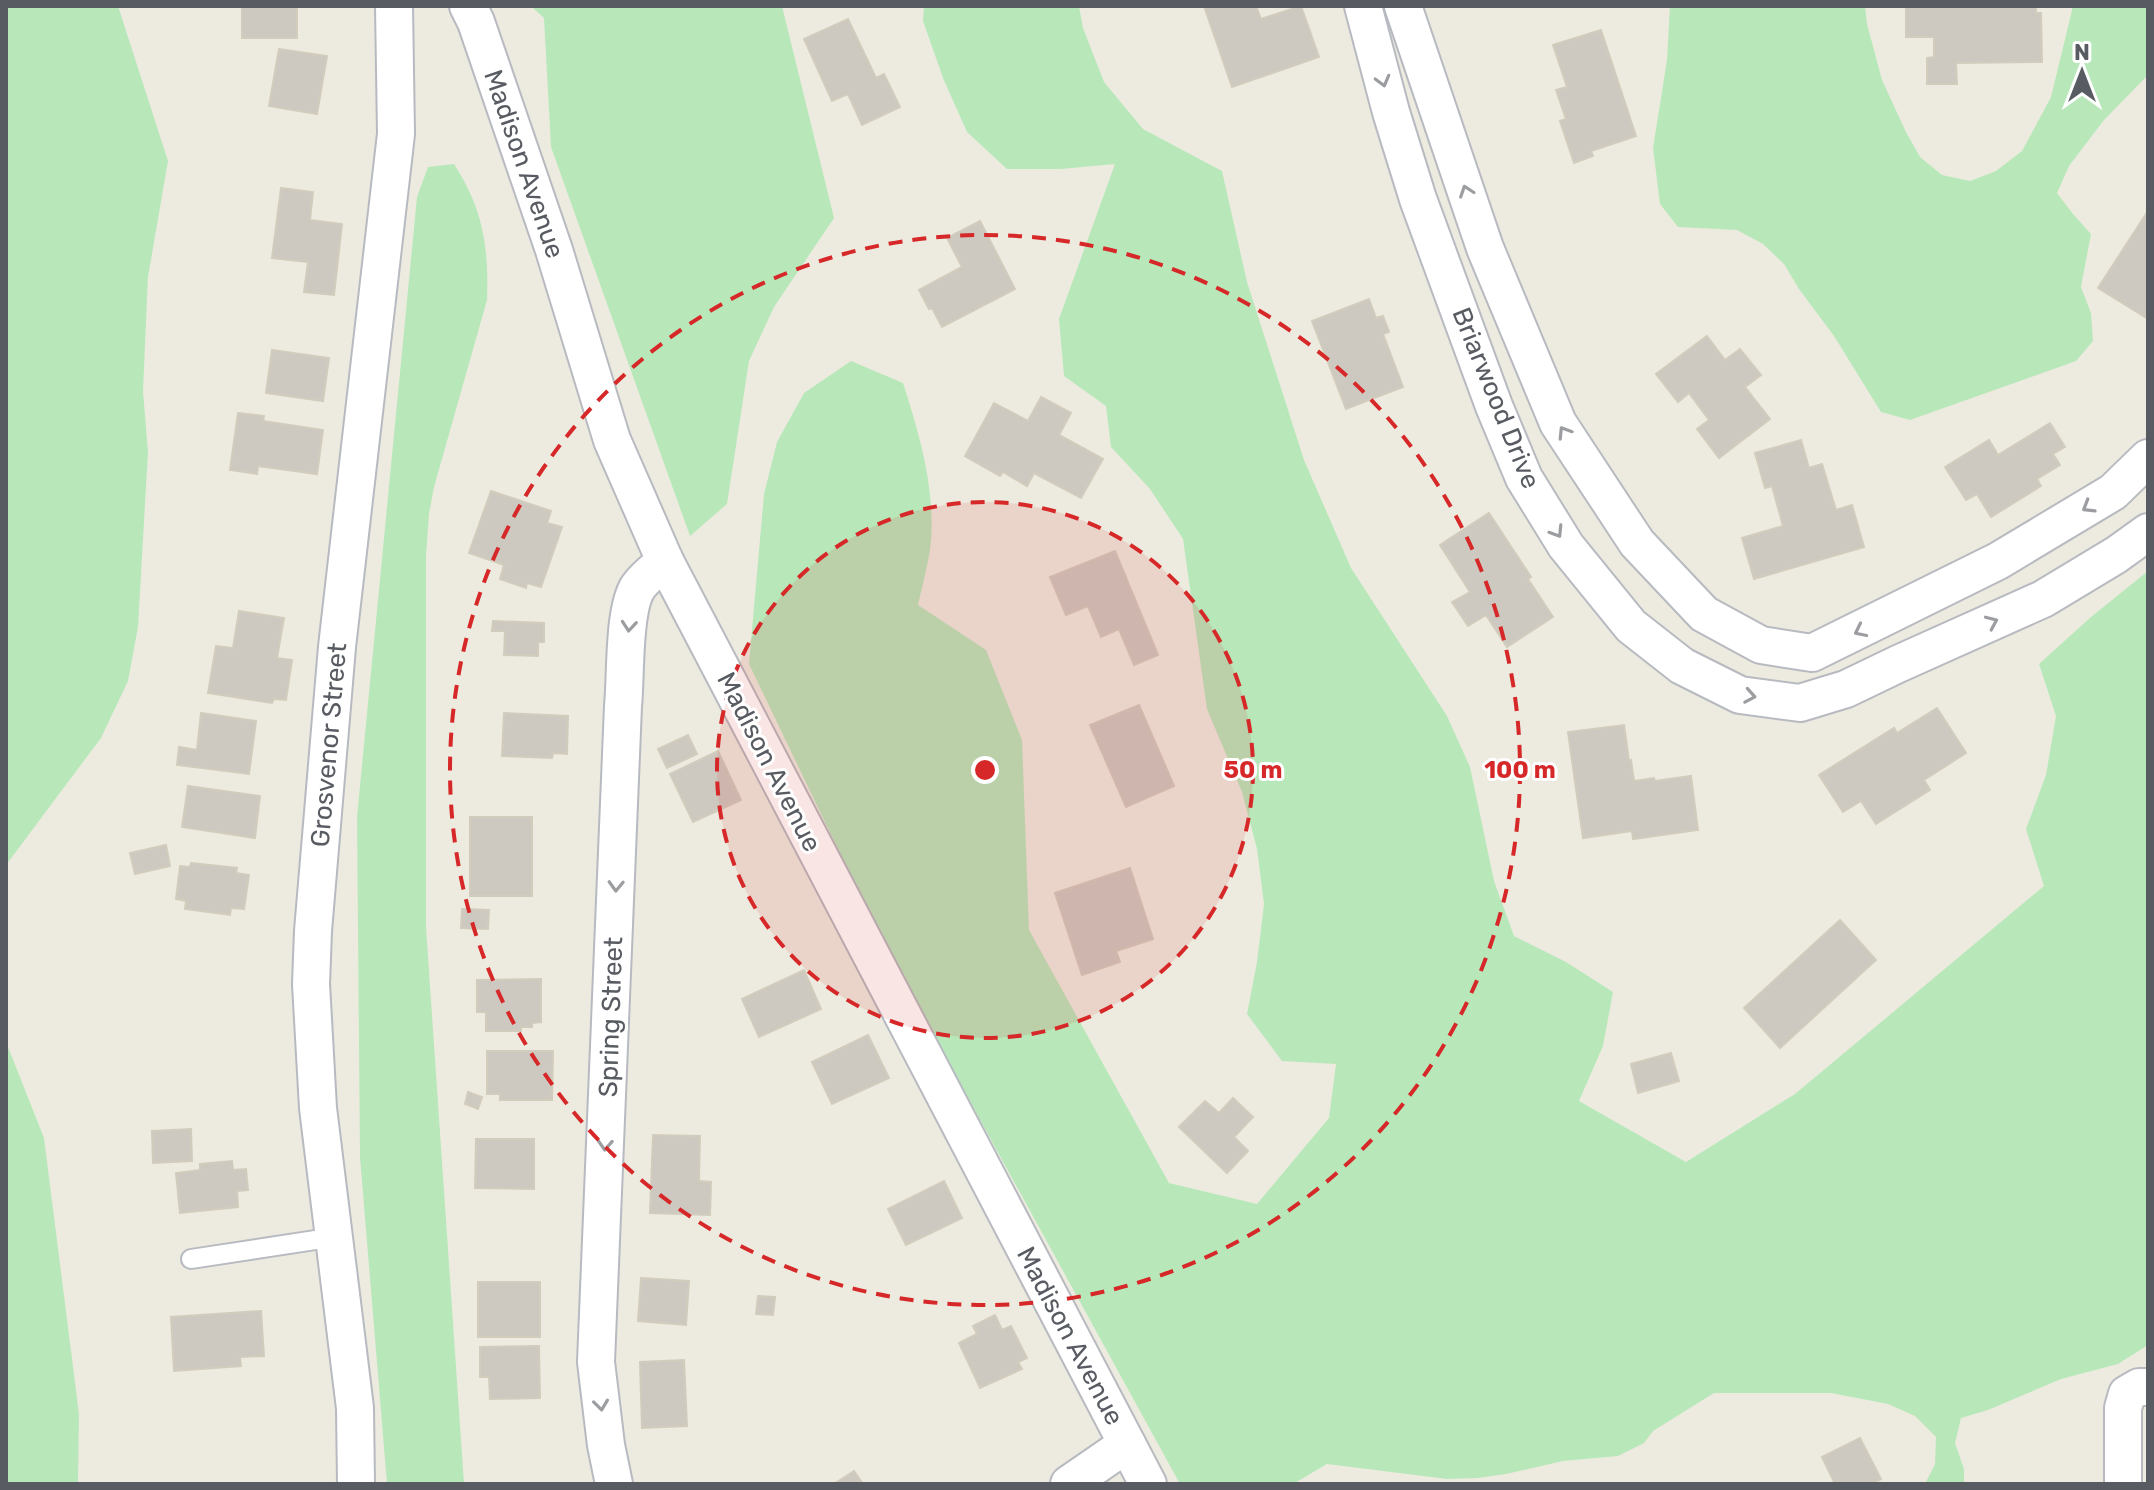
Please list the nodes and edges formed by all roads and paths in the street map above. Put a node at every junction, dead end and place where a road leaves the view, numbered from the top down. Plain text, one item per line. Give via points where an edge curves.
1 (394, 6) edge
2 (468, 6) edge
3 (1363, 6) edge
4 (1403, 6) edge
5 (2148, 458) edge
6 (2148, 532) edge
7 (665, 561) junction
8 (335, 1237) junction
9 (191, 1259) dead end
10 (2138, 1390) edge
11 (1127, 1444) junction
12 (356, 1484) edge
13 (614, 1484) edge
14 (1069, 1484) edge
15 (1148, 1484) edge
16 (2123, 1484) edge

1 - 8 street, Grosvenor Street via 396,134 337,647 313,931 318,1108
2 - 7 street, Madison Avenue via 554,250 612,440
3 -> 6 street, Briarwood Drive via 1418,199 1524,478 1566,546 1631,626 1682,666 1740,695 1800,703 1846,689 2043,599
5 -> 4 street, Briarwood Drive via 2113,492 1998,561 1812,653 1761,645 1704,614 1637,543 1558,423 1485,248
7 - 11 street, Madison Avenue
7 -> 13 street, Spring Street via 634,595 623,706 596,1362
8 - 9 lane
8 - 12 street, Grosvenor Street via 355,1408
10 - 16 street via 2123,1408
11 - 14 street
11 - 15 street, Madison Avenue

